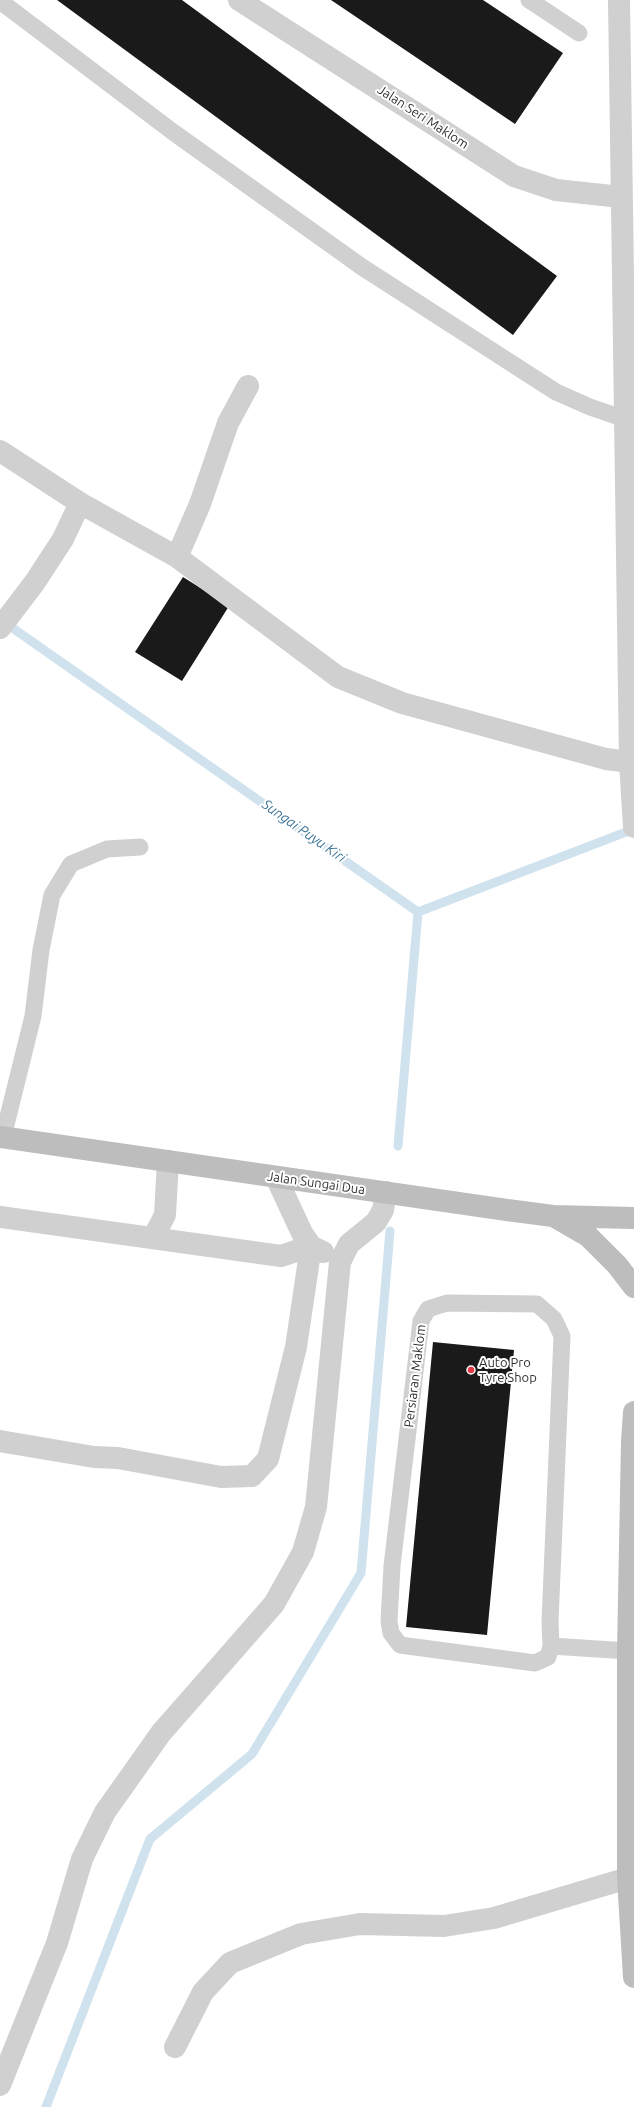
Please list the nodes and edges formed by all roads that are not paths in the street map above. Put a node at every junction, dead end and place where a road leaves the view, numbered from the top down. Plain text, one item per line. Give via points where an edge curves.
1 (240, 0) edge
2 (529, 0) edge
3 (619, 0) edge
4 (0, 1) edge
5 (579, 33) dead end
6 (621, 197) junction
7 (248, 386) dead end
8 (625, 419) junction
9 (630, 449) edge
10 (0, 451) edge
11 (80, 503) junction
12 (177, 557) junction
13 (0, 628) edge
14 (631, 771) junction
15 (634, 827) edge
16 (140, 847) dead end
17 (1, 1137) edge
18 (168, 1161) junction
19 (276, 1177) junction
20 (386, 1192) junction
21 (553, 1216) junction
22 (0, 1217) edge
23 (634, 1218) edge
24 (153, 1238) junction
25 (312, 1246) junction
26 (340, 1262) junction
27 (634, 1287) edge
28 (634, 1412) edge
29 (0, 1441) edge
30 (551, 1646) junction
31 (628, 1651) junction
32 (631, 1786) edge
33 (628, 1878) junction
34 (634, 1977) edge
35 (175, 2047) dead end
36 (0, 2085) edge

1 - 6 street, Jalan Seri Maklom via 514,176 556,190
2 - 5 lane
3 - 6 street
4 - 8 lane via 173,132 362,267 556,392
6 - 8 street
7 - 12 street via 228,423 200,504
8 - 9 street
9 - 14 street
10 - 11 street
11 - 12 street
11 - 13 street via 64,539
12 - 14 street via 338,677 402,703 606,759
14 - 15 street
16 - 17 lane via 107,849 71,864 52,895 41,950 34,1016
17 - 18 main road, Jalan Sungai Dua
18 - 19 main road, Jalan Sungai Dua
18 - 24 street via 165,1215
19 - 20 main road, Jalan Sungai Dua
19 - 25 street via 302,1233
20 - 21 main road, Jalan Sungai Dua
20 - 26 street via 383,1210 376,1222 349,1244
21 - 23 main road, Jalan Sungai Dua
21 - 27 main road via 588,1236 617,1265
22 - 24 street
24 - 25 street via 281,1256
25 - 26 street
25 - 29 street via 296,1347 268,1459 252,1476 221,1477 118,1458 94,1458
26 - 36 street via 316,1507 303,1552 274,1604 161,1734 105,1812 82,1859 57,1943
28 - 31 main road
30 - 30 lane, Persiaran Maklom via 562,1336 554,1318 537,1304 448,1304 428,1309 421,1322 418,1341 392,1566 388,1621 391,1633 400,1645 535,1663 548,1657
30 - 31 lane
31 - 32 main road
32 - 33 main road
33 - 34 main road
33 - 35 street via 494,1918 444,1926 360,1924 301,1934 230,1963 203,1992

